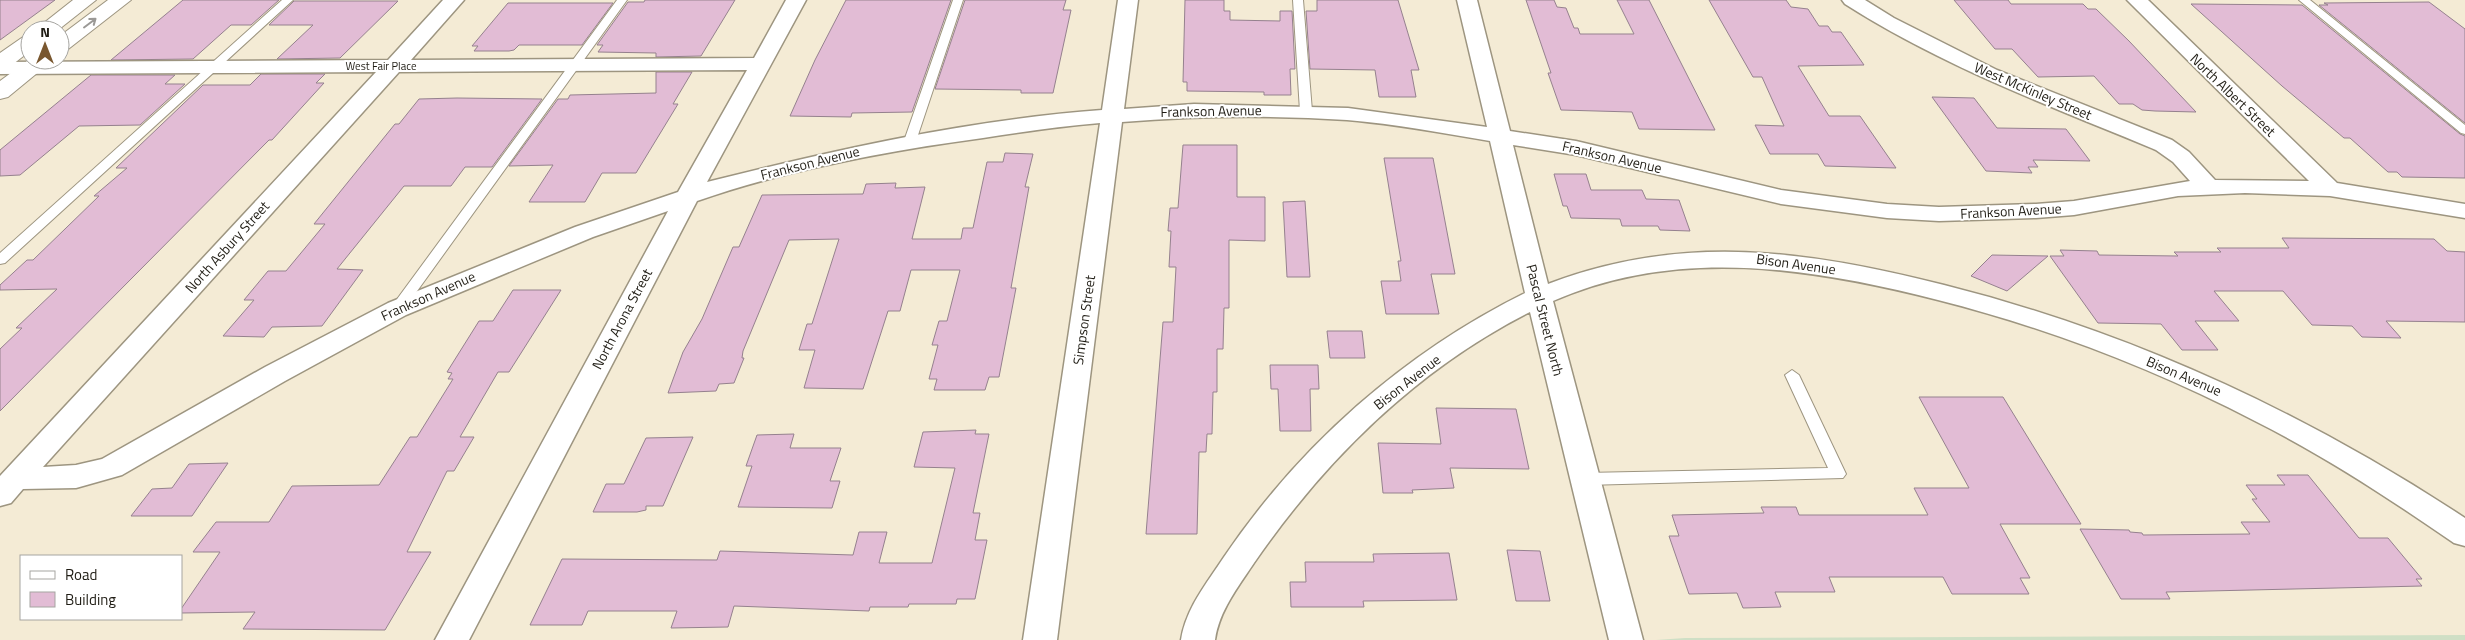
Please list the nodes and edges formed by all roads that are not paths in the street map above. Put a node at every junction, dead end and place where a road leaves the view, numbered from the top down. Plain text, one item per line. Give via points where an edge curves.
1 (86, 0) edge
2 (121, 0) edge
3 (288, 0) edge
4 (454, 0) edge
5 (622, 0) edge
6 (796, 0) edge
7 (958, 0) edge
8 (1128, 0) edge
9 (1298, 0) edge
10 (1467, 0) edge
11 (1852, 0) edge
12 (2137, 0) edge
13 (2304, 0) edge
14 (59, 20) edge
15 (70, 38) edge
16 (20, 48) edge
17 (0, 63) edge
18 (762, 64) junction
19 (70, 65) edge
20 (574, 65) junction
21 (20, 66) edge
22 (393, 66) junction
23 (212, 67) junction
24 (0, 68) edge
25 (28, 70) edge
26 (0, 92) edge
27 (1306, 111) junction
28 (1112, 115) junction
29 (2465, 131) edge
30 (1500, 135) junction
31 (910, 141) junction
32 (2208, 187) junction
33 (2330, 189) junction
34 (687, 197) junction
35 (2465, 211) edge
36 (0, 260) edge
37 (1539, 297) junction
38 (397, 309) junction
39 (1792, 375) dead end
40 (1585, 479) junction
41 (5, 484) edge
42 (2465, 534) edge
43 (452, 640) edge
44 (1040, 640) edge
45 (1198, 640) edge
46 (1626, 640) edge

1 - 14 main road
15 -> 2 main road
3 - 23 lane
4 - 22 street, North Asbury Street
5 - 20 lane
6 - 18 street, North Arona Street
7 - 31 lane
8 - 28 street, Simpson Street
9 - 27 lane
10 - 30 street, Pascal Street North
11 - 32 street, West McKinley Street via 1887,22 1990,74 2164,145 2181,157
12 - 33 street, North Albert Street
13 - 29 lane
16 - 17 main road
18 - 20 street, West Fair Place
18 - 34 street, North Arona Street
19 - 23 street, West Fair Place
20 - 22 street, West Fair Place
20 - 38 lane
21 - 24 street, West Fair Place
22 - 23 street, West Fair Place
22 - 41 street, North Asbury Street
23 - 36 lane
25 - 26 main road
27 - 28 street, Frankson Avenue via 1194,110
27 - 30 street, Frankson Avenue
28 - 31 street, Frankson Avenue
28 - 44 street, Simpson Street
30 - 32 street, Frankson Avenue via 1614,156 1781,197 1887,211 1992,214 2036,211 2074,208 2178,188
30 - 37 street, Pascal Street North
31 - 34 street, Frankson Avenue via 819,160
32 - 33 street, Frankson Avenue
33 - 35 street, Frankson Avenue
34 - 38 street, Frankson Avenue via 584,232
34 - 43 street, North Arona Street
37 - 40 street, Pascal Street North
37 - 42 street, Bison Avenue via 1579,283 1652,265 1751,258 1798,262 1938,291 2072,331 2222,392 2366,469
37 - 45 street, Bison Avenue via 1456,345 1403,383 1352,426 1296,485 1243,553 1199,622
38 - 41 street, Frankson Avenue via 112,467 67,479
39 - 40 lane via 1838,474
40 - 46 street, Pascal Street North

